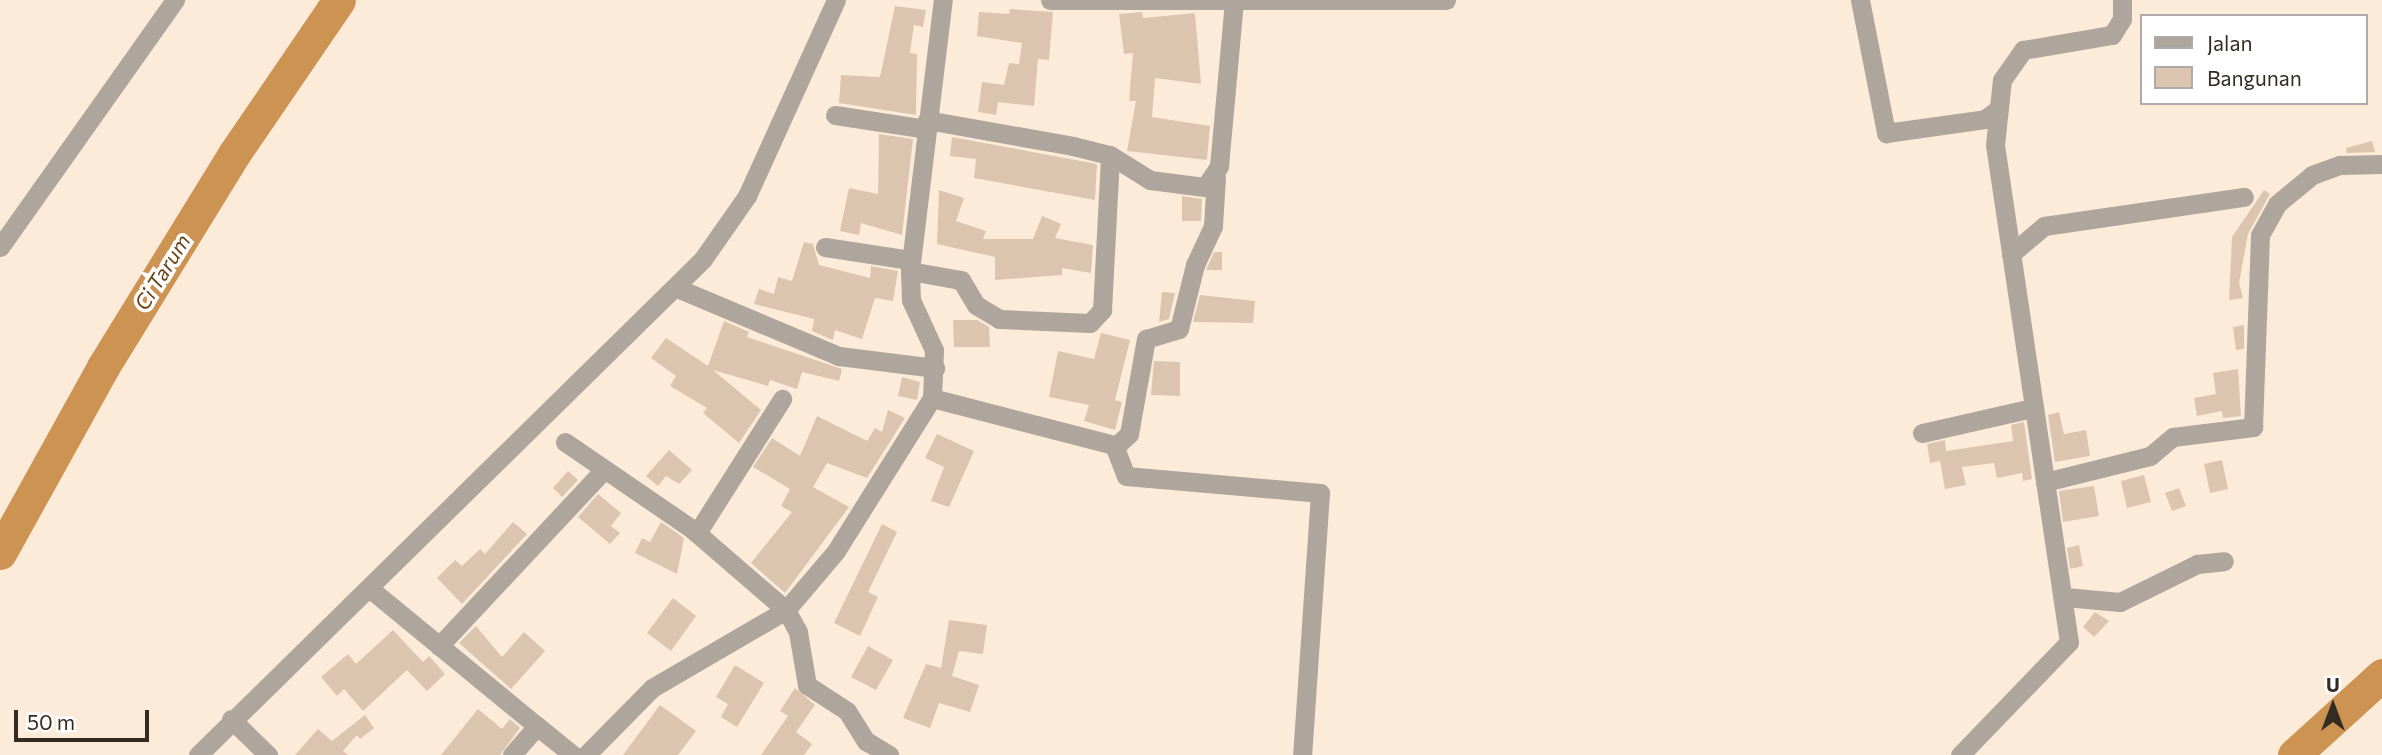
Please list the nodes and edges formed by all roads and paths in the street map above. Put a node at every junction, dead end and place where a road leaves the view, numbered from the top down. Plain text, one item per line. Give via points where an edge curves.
1 (175, 0) edge
2 (836, 0) edge
3 (943, 0) edge
4 (1050, 0) edge
5 (1446, 0) edge
6 (1860, 0) edge
7 (2122, 0) edge
8 (1234, 2) junction
9 (1996, 110) junction
10 (835, 115) dead end
11 (927, 124) junction
12 (1110, 155) junction
13 (2382, 164) edge
14 (1216, 177) junction
15 (2244, 197) dead end
16 (0, 247) edge
17 (825, 247) dead end
18 (2011, 254) junction
19 (910, 265) junction
20 (677, 288) junction
21 (935, 368) junction
22 (932, 398) junction
23 (782, 399) dead end
24 (2032, 408) junction
25 (1922, 433) dead end
26 (565, 442) dead end
27 (1116, 446) junction
28 (603, 471) junction
29 (2045, 482) junction
30 (698, 533) junction
31 (2224, 561) dead end
32 (369, 588) junction
33 (2066, 597) junction
34 (786, 610) junction
35 (439, 646) junction
36 (231, 719) junction
37 (537, 726) junction
38 (198, 755) edge
39 (268, 755) edge
40 (512, 755) edge
41 (573, 755) edge
42 (586, 755) edge
43 (889, 755) edge
44 (1302, 755) edge
45 (1960, 755) edge

1 - 16 street
2 - 20 street via 747,196
3 - 11 street
4 - 8 street
5 - 8 street
6 - 9 street via 1886,133 1985,120
7 - 9 street via 2122,19 2112,35 2034,47 2011,60
8 - 14 street
9 - 18 street
10 - 11 street
11 - 12 street
11 - 19 street
12 - 14 street via 1166,184 1201,187
12 - 19 street via 1103,297 1090,323 999,319 976,305 961,280
13 - 29 street via 2340,165 2312,175 2277,204 2260,235 2253,427 2173,437 2150,456
14 - 27 street via 1213,226 1195,265 1179,329 1146,339 1129,434
15 - 18 street via 2044,226
17 - 19 street
18 - 24 street
19 - 21 street via 911,300 932,340
20 - 21 street via 839,356
20 - 32 street
21 - 22 street
22 - 27 street
22 - 34 street via 836,551
23 - 30 street
24 - 25 street
24 - 29 street
26 - 28 street
27 - 44 street via 1126,477 1310,489 1322,497
28 - 30 street
28 - 35 street
29 - 33 street
30 - 34 street
31 - 33 street via 2197,564 2120,602
32 - 35 street
32 - 36 street
33 - 45 street via 2067,649
34 - 42 street via 652,688
34 - 43 street via 796,626 807,685 847,711 866,741
35 - 37 street
36 - 38 street
36 - 39 street
37 - 40 street
37 - 41 street

